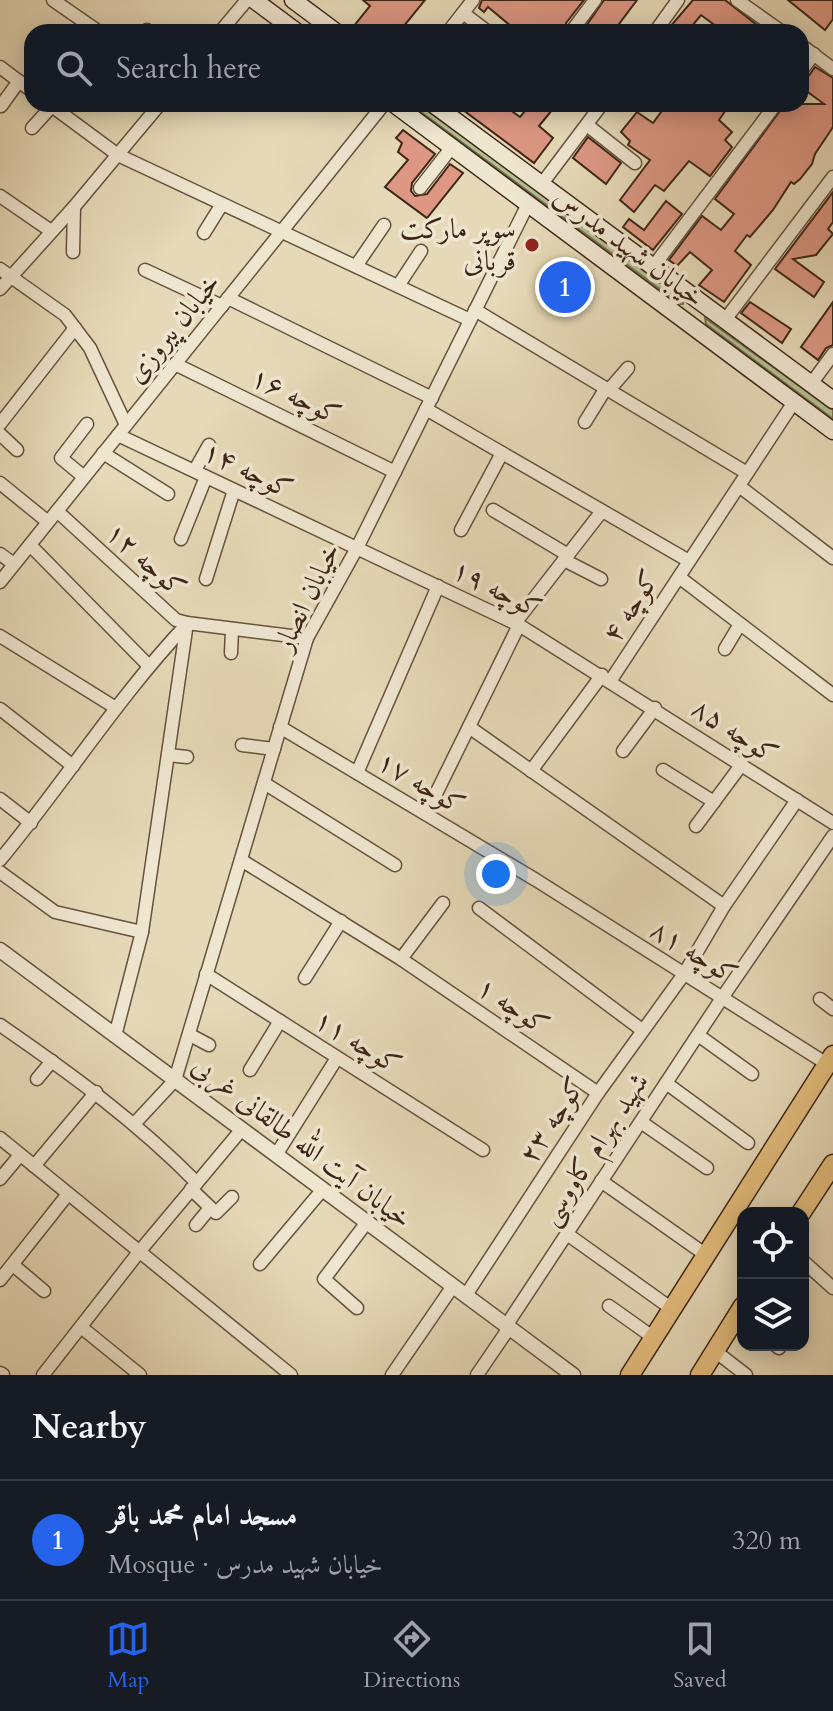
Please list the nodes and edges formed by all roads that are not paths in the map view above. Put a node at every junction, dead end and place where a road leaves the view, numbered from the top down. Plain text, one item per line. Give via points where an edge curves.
1 (53, 0) edge
2 (247, 0) edge
3 (254, 0) edge
4 (293, 0) edge
5 (473, 0) edge
6 (595, 0) edge
7 (678, 0) edge
8 (737, 0) edge
9 (463, 13) junction
10 (88, 24) edge
11 (227, 24) edge
12 (286, 24) edge
13 (325, 24) edge
14 (454, 24) edge
15 (477, 24) edge
16 (577, 24) edge
17 (661, 24) edge
18 (771, 24) edge
19 (809, 51) edge
20 (814, 54) junction
21 (809, 61) edge
22 (1, 68) edge
23 (833, 69) edge
24 (19, 81) junction
25 (24, 85) edge
26 (1, 106) edge
27 (45, 112) edge
28 (60, 112) edge
29 (153, 112) edge
30 (378, 112) edge
31 (405, 112) edge
32 (444, 112) edge
33 (596, 112) edge
34 (770, 112) edge
35 (587, 125) junction
36 (32, 128) dead end
37 (452, 147) junction
38 (118, 155) junction
39 (635, 163) dead end
40 (833, 177) edge
41 (541, 185) junction
42 (420, 188) dead end
43 (0, 196) edge
44 (222, 204) junction
45 (528, 204) junction
46 (74, 207) junction
47 (384, 225) dead end
48 (51, 231) junction
49 (282, 232) junction
50 (204, 233) dead end
51 (421, 251) dead end
52 (73, 252) dead end
53 (356, 266) junction
54 (653, 267) junction
55 (0, 269) edge
56 (145, 270) dead end
57 (12, 277) junction
58 (398, 286) junction
59 (0, 289) edge
60 (225, 302) junction
61 (473, 315) junction
62 (725, 320) junction
63 (75, 328) junction
64 (833, 354) edge
65 (175, 364) junction
66 (628, 368) dead end
67 (811, 384) junction
68 (607, 389) junction
69 (833, 400) edge
70 (794, 402) junction
71 (429, 404) junction
72 (585, 422) dead end
73 (0, 424) edge
74 (87, 424) dead end
75 (122, 430) junction
76 (833, 431) edge
77 (0, 434) edge
78 (209, 445) dead end
79 (17, 450) dead end
80 (103, 453) junction
81 (502, 453) junction
82 (395, 472) junction
83 (747, 473) junction
84 (201, 474) junction
85 (84, 477) junction
86 (0, 483) edge
87 (739, 486) junction
88 (234, 490) junction
89 (168, 494) dead end
90 (493, 510) dead end
91 (57, 511) junction
92 (602, 511) junction
93 (48, 522) junction
94 (461, 530) dead end
95 (181, 539) dead end
96 (30, 545) junction
97 (357, 548) junction
98 (0, 554) edge
99 (566, 557) junction
100 (833, 558) edge
101 (689, 561) junction
102 (14, 564) junction
103 (679, 577) junction
104 (206, 579) dead end
105 (601, 579) dead end
106 (0, 582) edge
107 (438, 586) junction
108 (187, 623) junction
109 (517, 624) junction
110 (740, 624) junction
111 (232, 629) junction
112 (0, 636) edge
113 (307, 638) junction
114 (725, 649) dead end
115 (231, 653) dead end
116 (148, 665) junction
117 (607, 678) junction
118 (828, 691) edge
119 (116, 708) junction
120 (655, 708) junction
121 (0, 709) edge
122 (280, 727) junction
123 (469, 727) junction
124 (171, 732) junction
125 (185, 734) dead end
126 (242, 745) dead end
127 (274, 749) junction
128 (623, 751) dead end
129 (168, 755) junction
130 (187, 757) dead end
131 (742, 764) junction
132 (73, 766) junction
133 (663, 770) dead end
134 (531, 771) junction
135 (357, 773) junction
136 (264, 783) junction
137 (0, 799) edge
138 (797, 800) junction
139 (714, 802) junction
140 (426, 814) junction
141 (31, 823) junction
142 (833, 823) edge
143 (696, 826) dead end
144 (833, 836) edge
145 (0, 860) edge
146 (241, 860) junction
147 (395, 865) dead end
148 (0, 872) edge
149 (536, 880) joint
150 (443, 903) dead end
151 (724, 906) junction
152 (479, 908) dead end
153 (341, 921) junction
154 (142, 932) junction
155 (0, 950) edge
156 (401, 959) junction
157 (206, 974) junction
158 (684, 974) junction
159 (305, 978) dead end
160 (722, 998) junction
161 (820, 999) dead end
162 (833, 1009) edge
163 (280, 1021) junction
164 (0, 1025) edge
165 (642, 1030) junction
166 (190, 1035) junction
167 (698, 1035) junction
168 (115, 1036) junction
169 (209, 1045) dead end
170 (337, 1058) junction
171 (830, 1060) edge
172 (52, 1061) junction
173 (250, 1070) dead end
174 (752, 1074) dead end
175 (37, 1079) dead end
176 (175, 1080) junction
177 (666, 1083) junction
178 (96, 1092) junction
179 (598, 1093) junction
180 (641, 1122) junction
181 (135, 1123) junction
182 (242, 1129) junction
183 (0, 1138) edge
184 (748, 1143) dead end
185 (483, 1150) dead end
186 (20, 1155) junction
187 (276, 1155) junction
188 (833, 1164) edge
189 (34, 1166) junction
190 (707, 1168) dead end
191 (0, 1179) edge
192 (601, 1181) junction
193 (194, 1186) junction
194 (323, 1189) junction
195 (68, 1194) junction
196 (232, 1197) dead end
197 (805, 1207) edge
198 (213, 1210) junction
199 (367, 1222) junction
200 (196, 1225) dead end
201 (567, 1234) junction
202 (139, 1252) junction
203 (706, 1255) junction
204 (260, 1264) dead end
205 (13, 1265) junction
206 (809, 1266) edge
207 (0, 1280) edge
208 (453, 1286) junction
209 (833, 1288) edge
210 (44, 1291) dead end
211 (466, 1295) junction
212 (609, 1306) dead end
213 (357, 1308) dead end
214 (672, 1309) junction
215 (737, 1318) edge
216 (81, 1327) junction
217 (508, 1327) junction
218 (654, 1338) junction
219 (715, 1351) junction
220 (43, 1375) edge
221 (140, 1375) edge
222 (291, 1375) edge
223 (392, 1375) edge
224 (477, 1375) edge
225 (573, 1375) edge
226 (630, 1375) edge
227 (700, 1375) edge
228 (746, 1375) edge

1 - 10 street
2 - 11 street
3 - 12 main road
4 - 13 main road
5 - 9 street
6 - 16 street
7 - 17 street
8 - 18 street
9 - 14 street
9 - 15 street
19 - 20 street
20 - 21 street
20 - 23 street
22 - 24 street
24 - 25 street
24 - 26 street
27 - 36 street
28 - 38 street
29 - 38 street
30 - 49 street, خیابان پیروزی
31 - 37 main road, خیابان شهید مدرس
32 - 41 main road, خیابان شهید مدرس
33 - 35 street
34 - 54 street
35 - 39 street
35 - 41 street
37 - 42 street
37 - 45 main road, خیابان شهید مدرس
38 - 44 street
38 - 46 street
40 - 62 street
41 - 54 main road, خیابان شهید مدرس
43 - 48 street
44 - 49 street
44 - 50 street
45 - 61 street, خیابان انصار
45 - 70 main road, خیابان شهید مدرس
46 - 48 street
46 - 52 street
47 - 53 street
48 - 57 street
49 - 53 street
49 - 60 street, خیابان پیروزی
51 - 58 street
53 - 58 street
54 - 62 main road, خیابان شهید مدرس
55 - 57 street
56 - 60 street, کوچه ۴
57 - 59 street
57 - 63 street
58 - 61 street
60 - 65 street, خیابان پیروزی
60 - 71 street, کوچه ۴
61 - 68 street
61 - 71 street, خیابان انصار
62 - 67 main road, خیابان شهید مدرس
63 - 73 street
63 - 75 street via 90,348
64 - 67 street
65 - 75 street, خیابان پیروزی
65 - 82 street, کوچه ۱۶
66 - 68 street
67 - 69 main road, خیابان شهید مدرس
68 - 72 street
68 - 83 street
70 - 76 main road, خیابان شهید مدرس
70 - 83 street
71 - 81 street, کوچه ۴
71 - 82 street, خیابان انصار
74 - 85 street via 61,458
75 - 80 street, خیابان پیروزی
75 - 84 street, کوچه ۱۴
77 - 79 street
78 - 84 street
80 - 85 street, خیابان پیروزی
80 - 89 street
81 - 92 street, کوچه ۴
81 - 94 street
82 - 97 street, خیابان انصار
83 - 87 street
84 - 88 street, کوچه ۱۴
84 - 95 street
85 - 91 street, خیابان پیروزی
86 - 93 street
87 - 100 street
87 - 101 street
88 - 97 street, کوچه ۱۴
88 - 104 street
90 - 99 street
91 - 93 street, خیابان پیروزی
91 - 108 street, کوچه ۱۲ via 176,620
92 - 99 street
92 - 101 street, کوچه ۴
93 - 96 street, خیابان پیروزی
96 - 102 street, خیابان پیروزی
96 - 116 street
97 - 107 street, کوچه ۱۹
97 - 113 street, خیابان انصار
98 - 102 street
99 - 105 street
99 - 109 street
101 - 103 street, کوچه ۴
102 - 106 street, خیابان پیروزی
103 - 110 street
103 - 117 street, کوچه ۴
107 - 109 street, کوچه ۱۹
107 - 135 street
108 - 111 street, کوچه ۱۲
108 - 116 street
108 - 124 street via 186,678
109 - 117 street, کوچه ۱۹
109 - 123 street
110 - 114 street
110 - 118 street
111 - 113 street, کوچه ۱۲
111 - 115 street
112 - 119 street
113 - 122 street, خیابان انصار
116 - 119 street
117 - 120 street, کوچه ۸۵
117 - 134 street, کوچه ۴
119 - 132 street
120 - 128 street
120 - 131 street, کوچه ۸۵
121 - 132 street
122 - 127 street, خیابان انصار
122 - 135 street, کوچه ۱۷
123 - 134 street
123 - 140 street
124 - 125 street
124 - 129 street
126 - 127 street
127 - 136 street, خیابان انصار
129 - 130 street
129 - 154 street
131 - 138 street, کوچه ۸۵
131 - 139 street
132 - 141 street
133 - 139 street
134 - 151 street
135 - 140 street, کوچه ۱۷
136 - 146 street, خیابان انصار
136 - 147 street
137 - 141 street
138 - 142 street, کوچه ۸۵
138 - 151 street, کوچه ۲۳
139 - 143 street
140 - 149 street, کوچه ۱۷
141 - 145 street
144 - 160 street
146 - 153 street, کوچه ۱
146 - 157 street, خیابان انصار
148 - 154 street via 55,912
149 - 158 street, کوچه ۸۱
150 - 156 street
151 - 158 street, کوچه ۲۳
152 - 165 street
153 - 156 street, کوچه ۱
153 - 159 street
154 - 168 street
155 - 168 street, خیابان آیت الله طالقانی غربی
156 - 179 street, کوچه ۱
157 - 163 street, کوچه ۱۱
157 - 166 street, خیابان انصار
158 - 160 street, کوچه ۸۱
158 - 165 street, کوچه ۲۳
160 - 167 street, شهید بهرام کاووسی
160 - 171 street, کوچه ۸۱
161 - 162 street
163 - 170 street, کوچه ۱۱
163 - 173 street
164 - 172 street
165 - 179 street, کوچه ۲۳
166 - 169 street
166 - 176 street, خیابان انصار
167 - 174 street
167 - 177 street, شهید بهرام کاووسی
168 - 176 street, خیابان آیت الله طالقانی غربی
170 - 185 street, کوچه ۱۱
170 - 187 street
171 - 203 main road
172 - 175 street
172 - 178 street
176 - 181 street
176 - 182 street, خیابان آیت الله طالقانی غربی
177 - 180 street, شهید بهرام کاووسی
177 - 184 street
178 - 181 street
178 - 189 street
179 - 211 street, کوچه ۲۳
180 - 190 street
180 - 192 street, شهید بهرام کاووسی
181 - 193 street
182 - 187 street, خیابان آیت الله طالقانی غربی
182 - 193 street
183 - 186 street
186 - 189 street
186 - 191 street
187 - 194 street, خیابان آیت الله طالقانی غربی
188 - 197 main road
189 - 195 street
192 - 201 street, شهید بهرام کاووسی
192 - 203 street
193 - 198 street
193 - 202 street
194 - 199 street, خیابان آیت الله طالقانی غربی
194 - 204 street
195 - 202 street
195 - 205 street
196 - 198 street
198 - 200 street
199 - 208 street, خیابان آیت الله طالقانی غربی
199 - 213 street via 324,1279
201 - 214 street
201 - 217 street, شهید بهرام کاووسی
202 - 216 street
202 - 222 street
203 - 214 main road
205 - 207 street
205 - 210 street
206 - 209 street
208 - 211 street, خیابان آیت الله طالقانی غربی
208 - 223 street
211 - 217 street, خیابان آیت الله طالقانی غربی
212 - 218 street
214 - 218 main road
215 - 219 main road
216 - 220 street
216 - 221 street
217 - 224 street, شهید بهرام کاووسی
217 - 225 street, خیابان آیت الله طالقانی غربی
218 - 226 main road
219 - 227 main road
219 - 228 street

